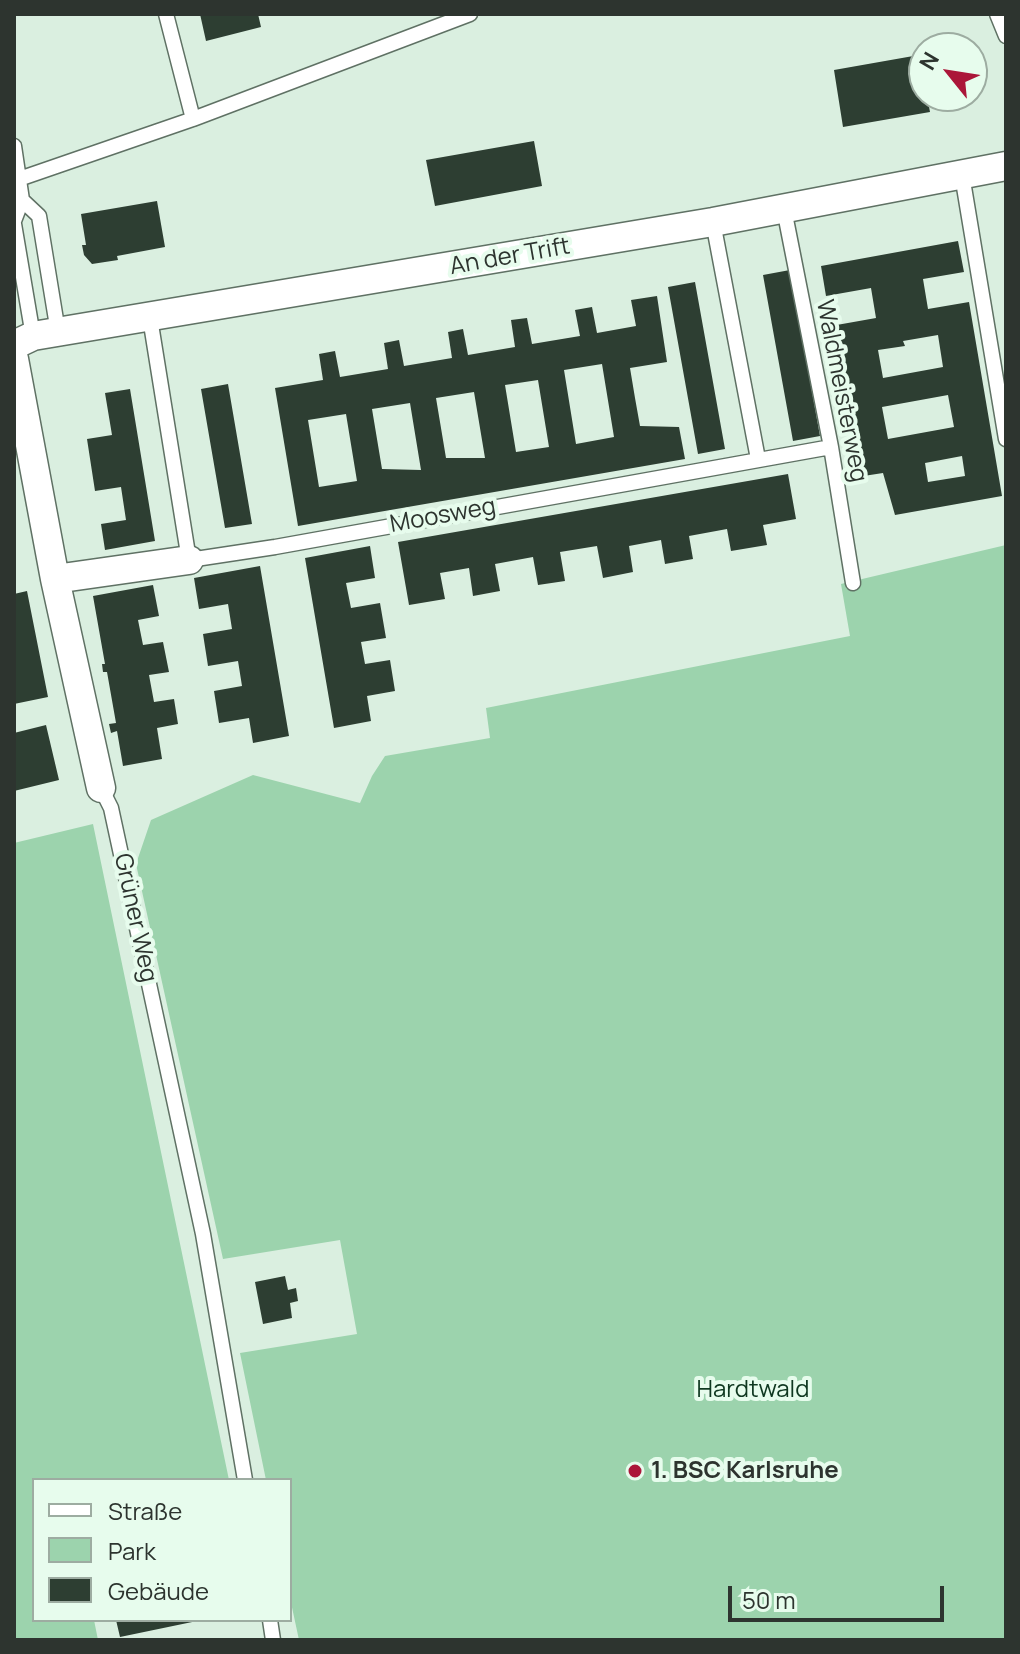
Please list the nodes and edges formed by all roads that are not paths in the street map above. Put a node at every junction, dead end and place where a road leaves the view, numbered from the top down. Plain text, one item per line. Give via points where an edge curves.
1 (166, 14) edge
2 (470, 14) edge
3 (997, 14) edge
4 (1006, 36) edge
5 (193, 119) junction
6 (14, 146) edge
7 (1006, 166) edge
8 (962, 175) junction
9 (19, 179) junction
10 (22, 200) junction
11 (784, 209) junction
12 (713, 222) junction
13 (14, 223) edge
14 (150, 318) junction
15 (35, 338) edge
16 (14, 359) edge
17 (1006, 439) edge
18 (831, 447) junction
19 (758, 459) junction
20 (189, 560) junction
21 (55, 579) junction
22 (853, 583) dead end
23 (101, 788) joint
24 (245, 1478) edge

1 - 5 lane
2 - 5 lane
3 - 4 lane
5 - 9 lane
6 - 9 lane
7 - 8 street, An der Trift
8 - 11 street, An der Trift
8 - 17 lane
9 - 10 lane
10 - 13 lane
10 - 15 lane via 39,216
11 - 12 street, An der Trift
11 - 18 lane, Waldmeisterweg
12 - 14 street, An der Trift
12 - 19 lane
13 - 15 lane
14 - 15 street, An der Trift
14 - 20 lane
16 - 21 street, Grüner Weg
18 - 19 lane, Moosweg
18 - 22 lane, Waldmeisterweg
19 - 20 lane, Moosweg
20 - 21 street, Moosweg
21 - 23 street, Grüner Weg
23 - 24 lane, Grüner Weg via 111,808 203,1234

